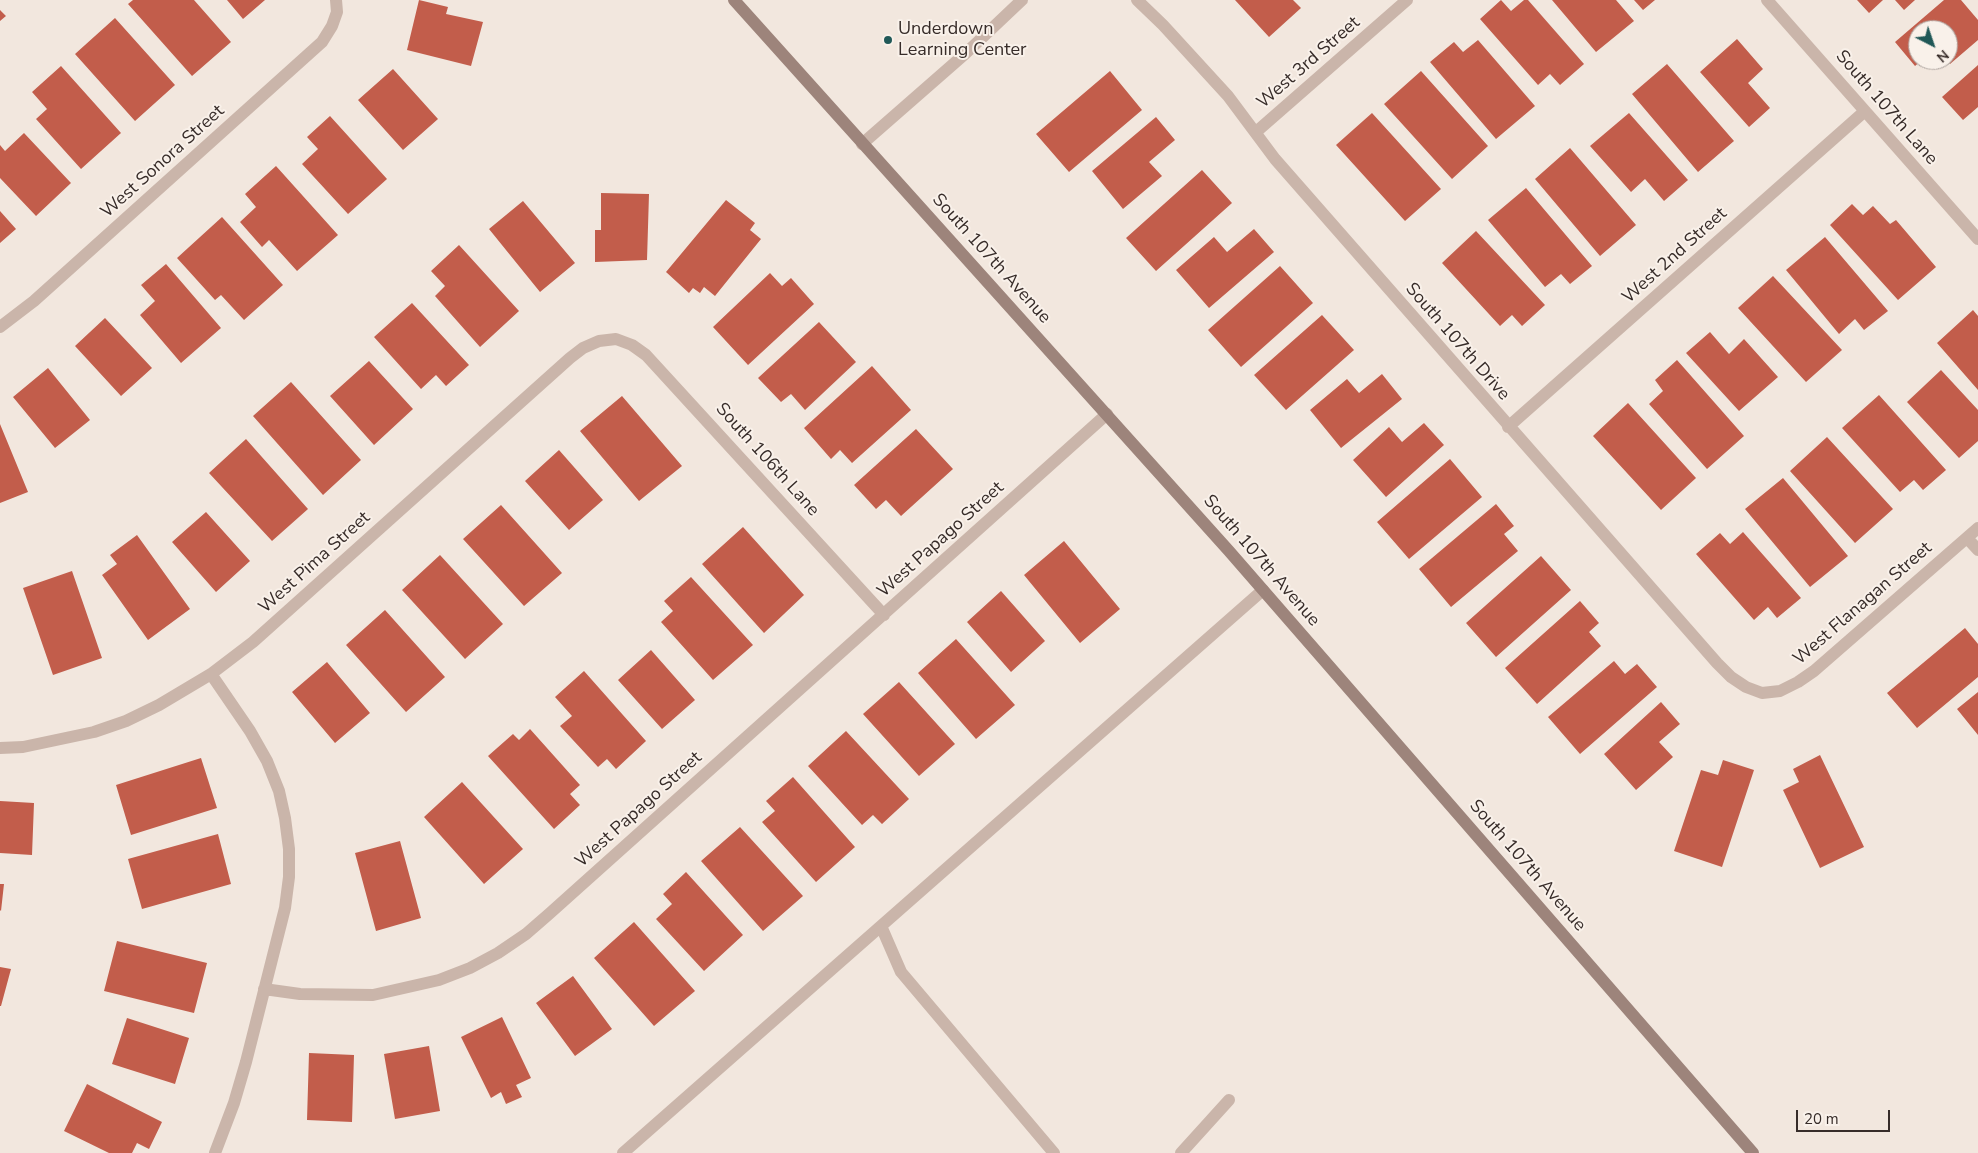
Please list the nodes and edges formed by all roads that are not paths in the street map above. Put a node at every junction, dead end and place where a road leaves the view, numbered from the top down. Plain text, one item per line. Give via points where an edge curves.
1 (734, 0) edge
2 (1022, 0) edge
3 (1137, 0) edge
4 (1407, 0) edge
5 (1767, 0) edge
6 (337, 6) edge
7 (1865, 111) junction
8 (1256, 132) junction
9 (862, 144) junction
10 (1978, 239) edge
11 (0, 328) edge
12 (616, 339) joint
13 (1107, 414) junction
14 (1508, 427) junction
15 (1978, 528) edge
16 (1967, 538) junction
17 (1978, 550) edge
18 (1263, 590) junction
19 (884, 615) junction
20 (211, 674) junction
21 (1762, 693) joint
22 (0, 748) edge
23 (881, 926) junction
24 (264, 990) junction
25 (1229, 1100) dead end
26 (216, 1153) edge
27 (623, 1153) edge
28 (1054, 1153) edge
29 (1181, 1153) edge
30 (1753, 1153) edge

1 - 9 main road, South 107th Avenue
2 - 9 street
3 - 8 street, South 107th Drive via 1192,56
4 - 8 street, West 3rd Street
5 - 7 street, South 107th Lane
6 - 11 street, West Sonora Street via 332,26 308,55 40,296
7 - 10 street, South 107th Lane
7 - 14 street, West 2nd Street
8 - 14 street, South 107th Drive via 1275,159
9 - 13 main road, South 107th Avenue
12 - 19 street, South 106th Lane via 632,345 658,367
12 - 20 street, West Pima Street via 599,341 570,358 253,642
13 - 18 main road, South 107th Avenue
13 - 19 street, West Papago Street
14 - 21 street, South 107th Drive via 1717,663 1746,687
15 - 16 street, West Flanagan Street
16 - 17 street
16 - 21 street, West Flanagan Street via 1814,671 1780,691
18 - 23 street
18 - 30 main road, South 107th Avenue
19 - 24 street, West Papago Street via 549,914 498,953 439,980 373,994 300,994
20 - 22 street, West Pima Street via 126,721 94,732 23,747
20 - 24 street via 267,761 286,818 289,877 285,908
23 - 27 street
23 - 28 street via 901,972
24 - 26 street via 234,1103
25 - 29 street

